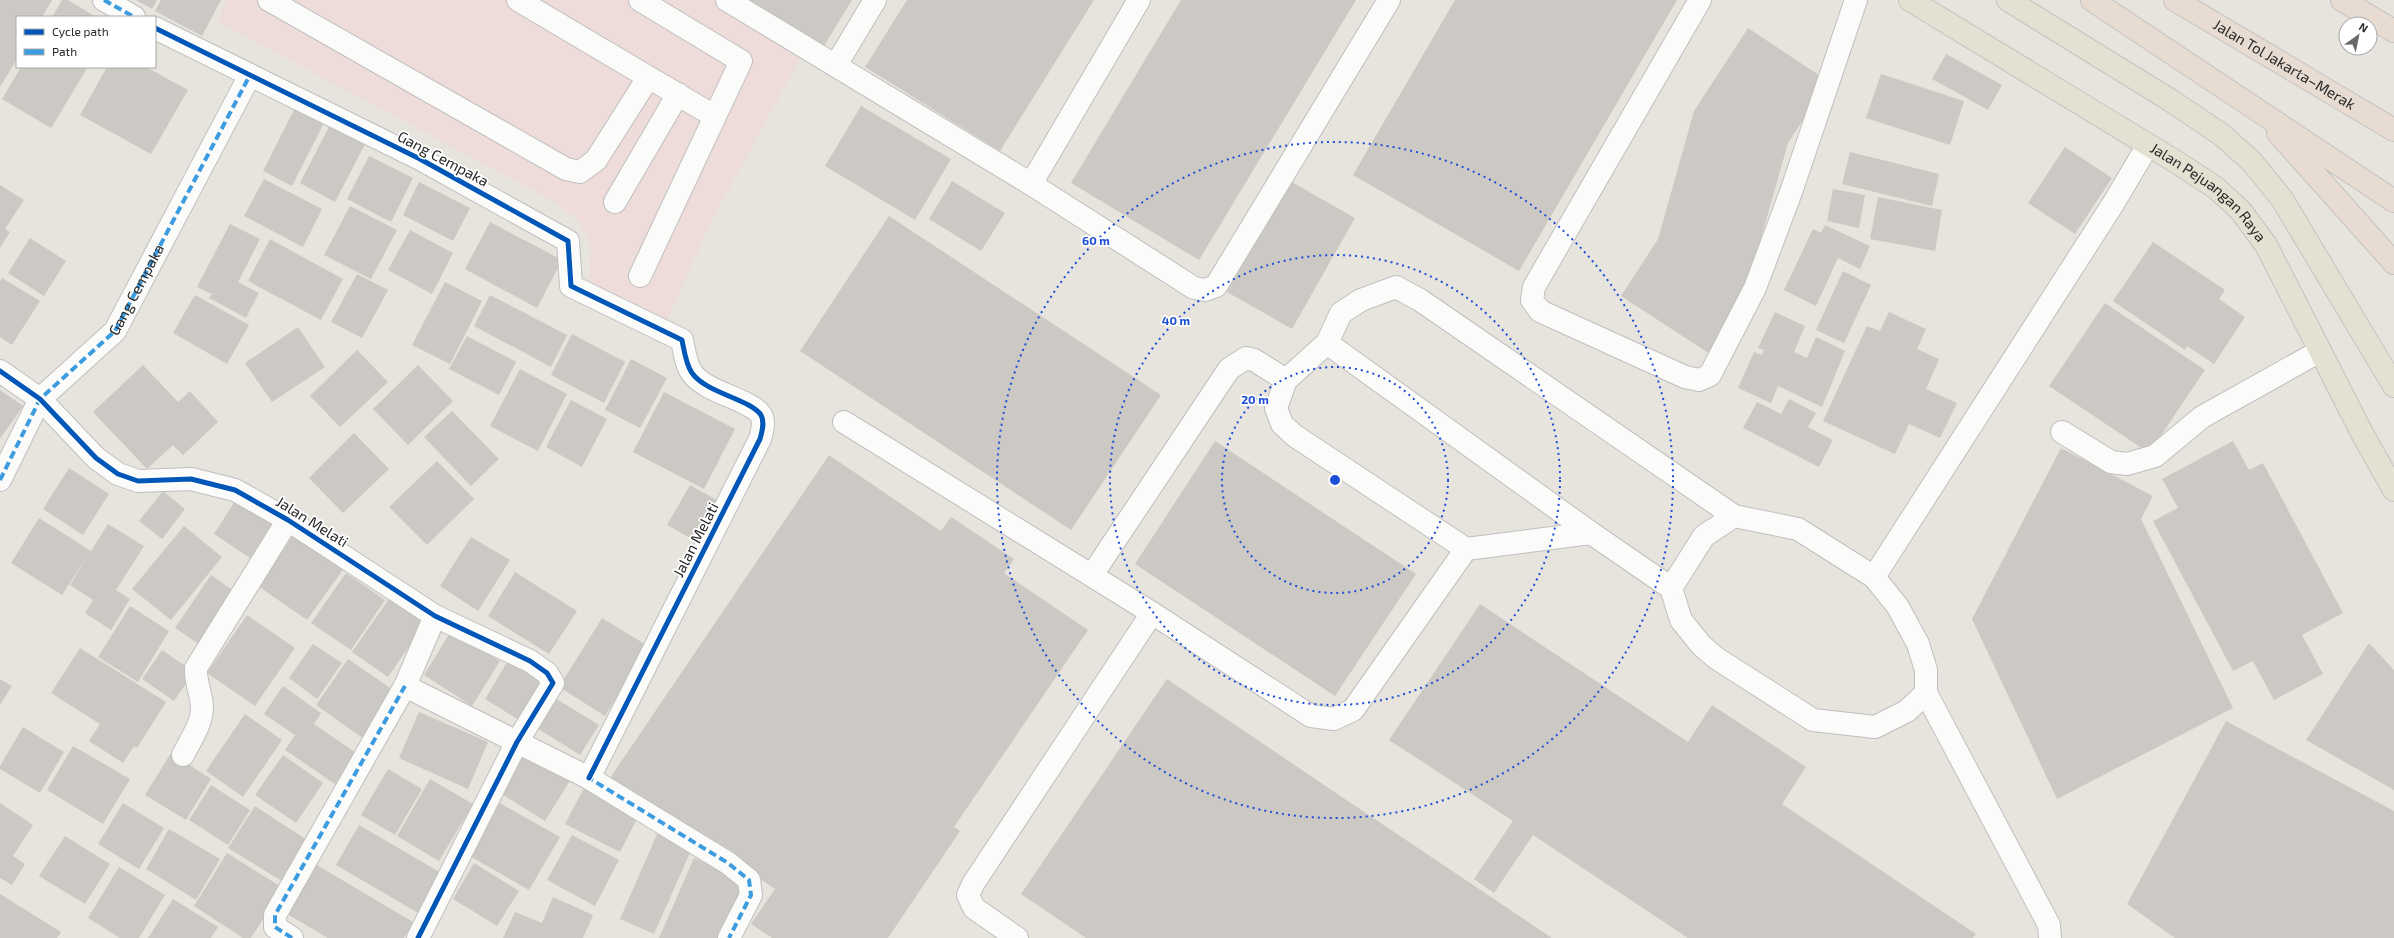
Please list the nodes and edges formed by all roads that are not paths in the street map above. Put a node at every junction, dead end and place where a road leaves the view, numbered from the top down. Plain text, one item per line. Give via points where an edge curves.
1 (104, 0) edge
2 (269, 0) edge
3 (518, 0) edge
4 (640, 0) edge
5 (727, 0) edge
6 (875, 0) edge
7 (1139, 0) edge
8 (1389, 0) edge
9 (1700, 0) edge
10 (1856, 0) edge
11 (1910, 0) edge
12 (2008, 0) edge
13 (2092, 0) edge
14 (2175, 0) edge
15 (2342, 0) edge
16 (132, 16) edge
17 (156, 28) edge
18 (2394, 31) edge
19 (836, 65) junction
20 (250, 75) junction
21 (648, 78) junction
22 (678, 94) junction
23 (2252, 106) junction
24 (714, 116) junction
25 (2394, 130) edge
26 (2148, 145) junction
27 (1031, 184) junction
28 (2394, 201) edge
29 (615, 202) dead end
30 (2394, 263) edge
31 (640, 276) dead end
32 (682, 340) joint
33 (1327, 343) junction
34 (2320, 351) junction
35 (0, 371) edge
36 (1286, 380) junction
37 (2394, 386) edge
38 (40, 399) junction
39 (844, 422) dead end
40 (2062, 432) dead end
41 (0, 480) edge
42 (2394, 490) edge
43 (1734, 516) junction
44 (288, 520) junction
45 (1591, 533) junction
46 (1466, 549) junction
47 (1092, 575) junction
48 (1874, 577) junction
49 (1671, 588) junction
50 (1152, 613) junction
51 (435, 616) junction
52 (405, 686) junction
53 (1926, 693) junction
54 (517, 742) junction
55 (183, 755) dead end
56 (589, 778) junction
57 (292, 938) edge
58 (418, 938) edge
59 (729, 938) edge
60 (1017, 938) edge
61 (2050, 938) edge

1 - 16 street
2 - 21 street via 566,169 580,172 596,160
3 - 21 street
4 - 24 street via 741,61
5 - 19 street
6 - 19 street
7 - 27 street
8 - 27 street via 1216,286 1205,290 1194,288
9 - 10 street via 1534,287 1532,300 1540,311 1685,377 1699,380 1710,375 1755,288 1791,192
11 - 26 main road, Jalan Pejuangan Raya
12 - 37 main road via 2170,100 2222,136 2252,162 2282,199
13 - 23 highway
14 - 25 highway, Jalan Tol Jakarta–Merak
15 - 18 highway
17 - 20 street, Gang Cempaka
19 - 27 street
20 - 32 street, Gang Cempaka via 426,162 568,241 571,286
20 - 38 street, Gang Cempaka via 115,331
21 - 22 street
22 - 24 street
22 - 29 street
23 - 28 highway
23 - 30 highway
24 - 31 street
26 - 34 main road, Jalan Pejuangan Raya via 2216,188 2240,210 2266,245
26 - 48 street via 2113,204
32 - 56 street, Jalan Melati via 691,372 703,384 754,409 761,415 763,425 760,439
33 - 36 street
33 - 43 street via 1341,313 1362,300 1396,287 1420,300
33 - 45 street
34 - 40 street via 2202,417 2155,456 2127,464 2111,462
34 - 42 main road, Jalan Pejuangan Raya
35 - 38 street, Jalan Melati
36 - 46 street via 1276,408 1286,428
36 - 47 street via 1254,360 1246,358 1229,369
38 - 41 street
38 - 44 street, Jalan Melati via 96,458 118,474 138,481 191,479 235,490
39 - 47 street
43 - 48 street via 1798,529
43 - 49 street via 1704,536
44 - 51 street, Jalan Melati
44 - 55 street via 196,668 195,678 202,715
45 - 46 street
45 - 49 street
46 - 50 street via 1353,710 1334,719 1311,716
47 - 50 street
48 - 53 street via 1898,607 1918,644 1926,670
49 - 53 street via 1681,620 1701,645 1716,658 1813,720 1875,727 1906,711
50 - 60 street via 968,895 974,908
51 - 52 street
51 - 54 street, Jalan Melati via 530,662 547,673 553,683
52 - 54 street
52 - 57 street via 275,915 274,927
53 - 61 street via 2049,925
54 - 56 street
54 - 58 street
56 - 59 street via 728,863 748,880 751,895

